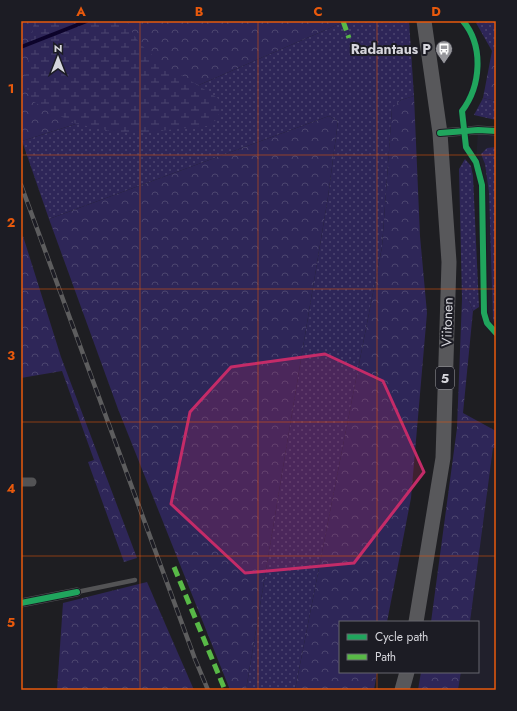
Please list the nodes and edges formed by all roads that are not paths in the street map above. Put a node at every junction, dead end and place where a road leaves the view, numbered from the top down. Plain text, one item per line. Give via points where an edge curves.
1 (424, 21) edge
2 (496, 131) edge
3 (440, 133) junction
4 (21, 482) edge
5 (32, 482) dead end
6 (135, 580) dead end
7 (77, 592) joint
8 (21, 603) edge
9 (416, 621) edge
10 (407, 673) edge
11 (402, 690) edge

1 - 3 highway, Viitonen / 5
2 - 3 street
3 - 9 highway, Viitonen / 5 via 450,262 442,458
4 - 5 street
6 - 7 lane
7 - 8 street
10 - 11 highway

